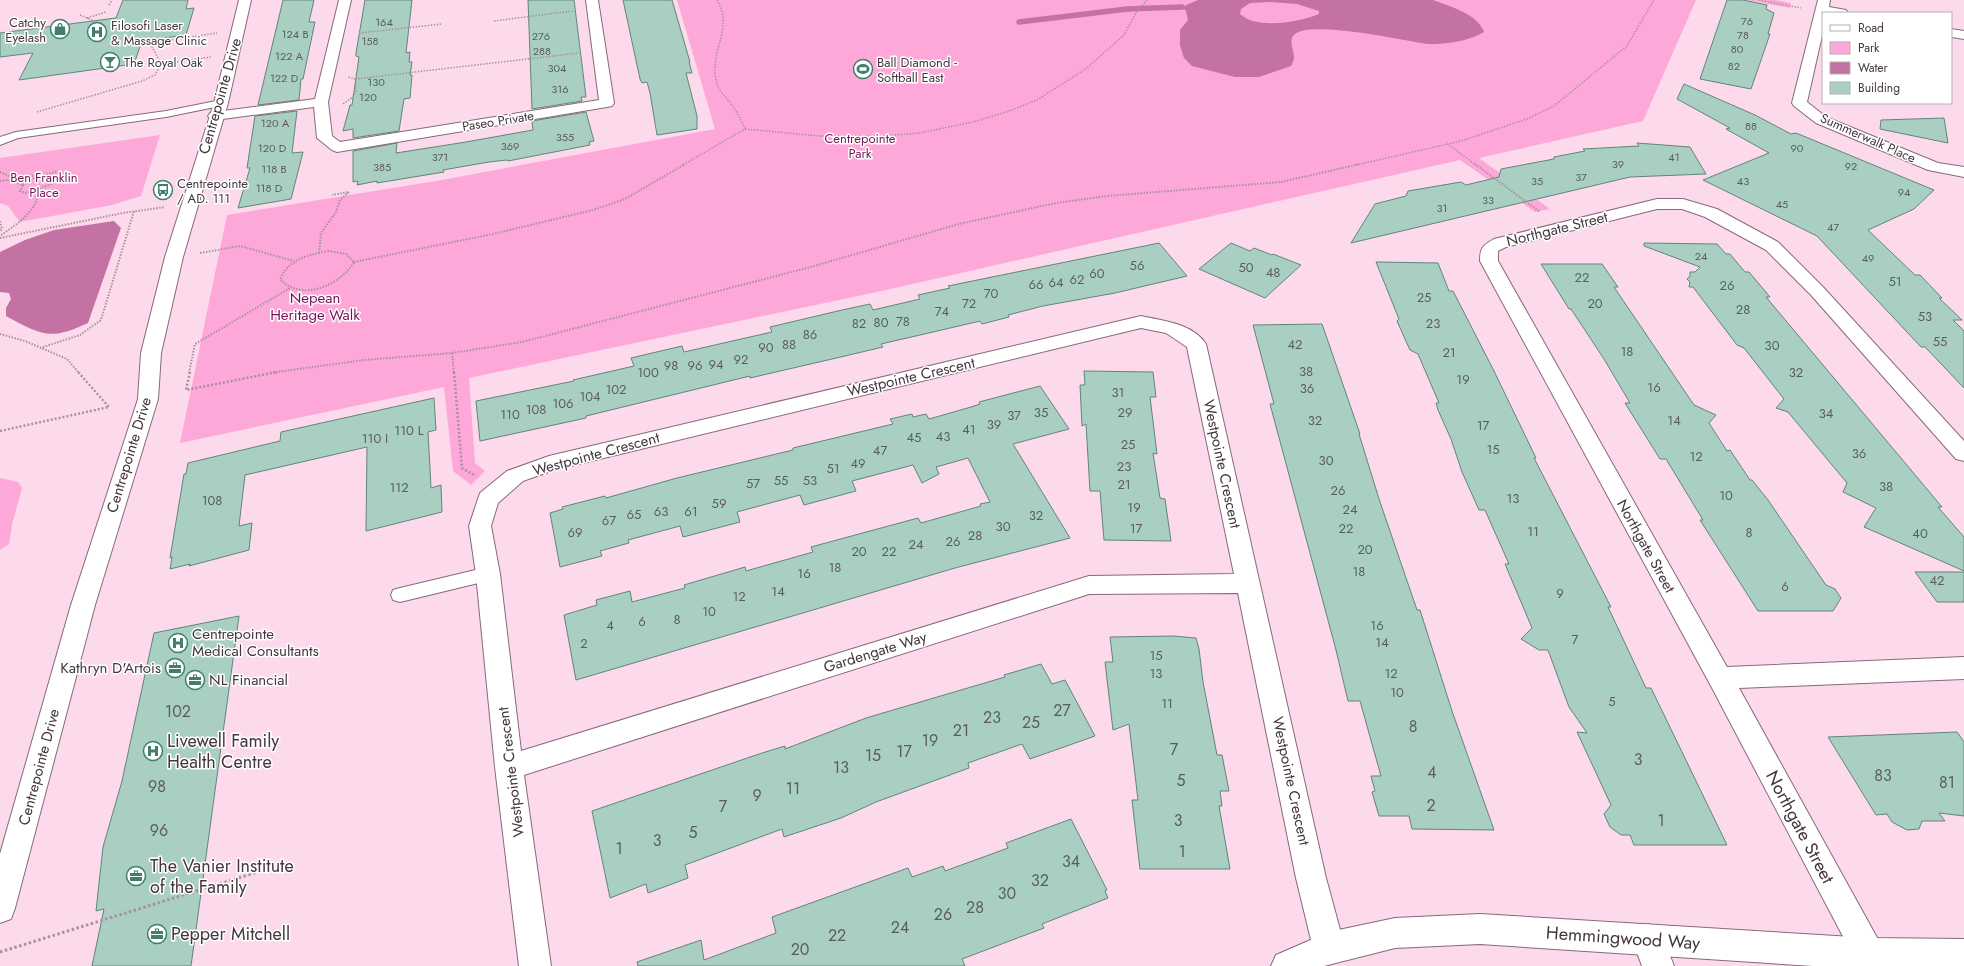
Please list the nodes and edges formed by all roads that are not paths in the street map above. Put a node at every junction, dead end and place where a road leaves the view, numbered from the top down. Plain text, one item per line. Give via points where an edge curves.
1 (246, 0) edge
2 (344, 0) edge
3 (592, 4) edge
4 (1822, 5) edge
5 (1840, 12) edge
6 (1952, 33) edge
7 (1964, 35) edge
8 (284, 93) dead end
9 (321, 102) junction
10 (218, 110) junction
11 (0, 141) edge
12 (0, 145) edge
13 (1964, 172) edge
14 (1964, 454) edge
15 (488, 574) junction
16 (1249, 584) junction
17 (400, 595) dead end
18 (1964, 668) edge
19 (1720, 678) junction
20 (509, 767) junction
21 (9, 846) edge
22 (0, 908) edge
23 (1329, 948) junction
24 (1653, 953) edge
25 (1869, 954) junction
26 (1964, 955) edge
27 (535, 966) edge
28 (1287, 966) edge

1 - 10 street, Centrepointe Drive
2 - 9 street, Paseo Private via 336,36 318,88
3 - 9 street, Paseo Private via 607,103 336,147 325,138
4 - 5 street
4 - 13 street, Summerwalk Place via 1799,103 1821,120 1934,167
6 - 7 street
8 - 10 street
9 - 10 street
10 - 11 lane via 166,114 16,135
10 - 12 lane via 9,146
10 - 21 street, Centrepointe Drive via 174,257 151,353 148,399
14 - 19 street, Northgate Street via 1817,291 1772,246 1712,213 1684,204 1657,204 1500,243 1489,250 1489,261
15 - 16 street, Westpointe Crescent via 480,526 488,499 515,476 549,464 1141,322 1172,328 1196,344
15 - 17 lane
15 - 20 street, Westpointe Crescent
16 - 20 street, Gardengate Way via 1088,585
16 - 23 street, Westpointe Crescent via 1311,878
18 - 19 street
19 - 25 street, Northgate Street
20 - 27 street, Westpointe Crescent
21 - 22 street, Centrepointe Drive
23 - 24 street, Hemmingwood Way via 1395,934 1480,929
23 - 28 street, Hemmingwood Way
24 - 25 street, Hemmingwood Way
25 - 26 street, Hemmingwood Way

